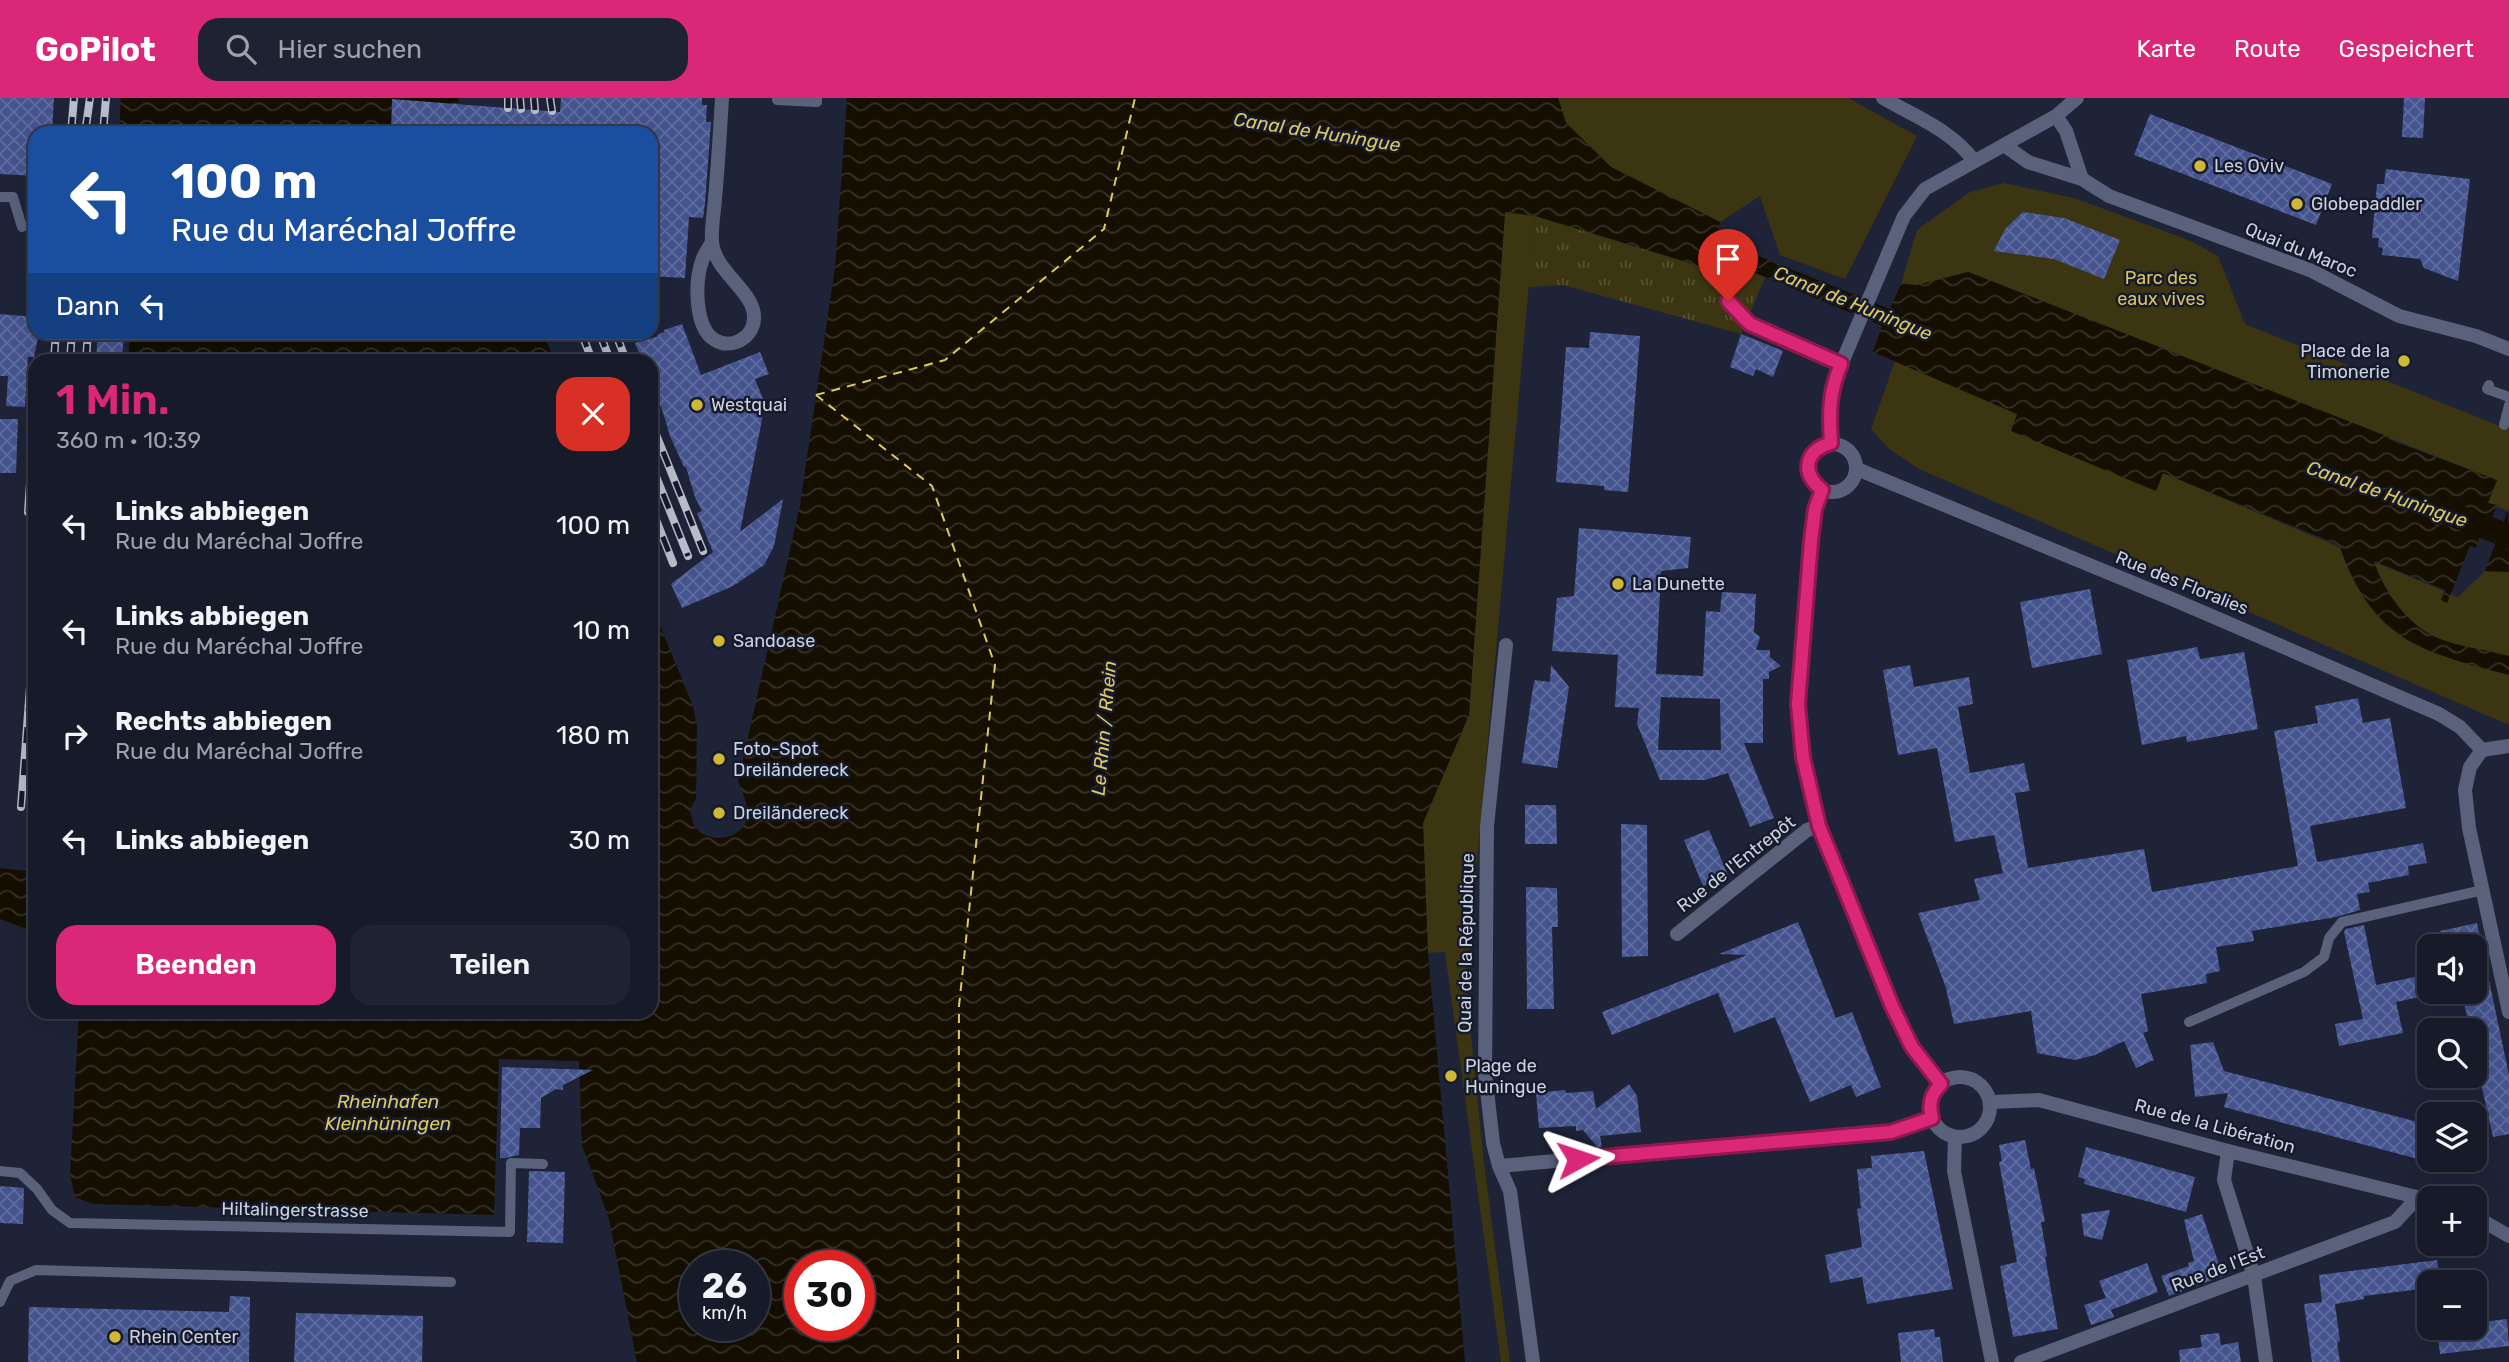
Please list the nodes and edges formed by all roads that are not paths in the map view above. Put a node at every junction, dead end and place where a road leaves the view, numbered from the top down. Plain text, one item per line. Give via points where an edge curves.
1 (722, 98) edge
2 (817, 98) edge
3 (1883, 98) edge
4 (2077, 98) edge
5 (777, 100) dead end
6 (2056, 116) junction
7 (2004, 145) junction
8 (1974, 161) junction
9 (2082, 179) junction
10 (0, 197) edge
11 (22, 227) dead end
12 (712, 242) junction
13 (1728, 301) dead end
14 (2509, 349) edge
15 (1841, 364) junction
16 (2489, 385) dead end
17 (2509, 397) edge
18 (2509, 405) edge
19 (2504, 425) dead end
20 (1831, 443) junction
21 (1857, 469) junction
22 (1822, 490) junction
23 (1506, 646) dead end
24 (2509, 746) edge
25 (2482, 750) junction
26 (1819, 826) junction
27 (2483, 890) junction
28 (1677, 934) dead end
29 (2509, 1012) edge
30 (2189, 1022) dead end
31 (1941, 1084) junction
32 (1991, 1102) junction
33 (1932, 1118) junction
34 (1955, 1137) junction
35 (2228, 1151) junction
36 (543, 1164) dead end
37 (1499, 1166) junction
38 (0, 1171) edge
39 (2417, 1197) edge
40 (2417, 1203) edge
41 (2487, 1223) edge
42 (2509, 1236) edge
43 (2254, 1276) junction
44 (451, 1282) dead end
45 (0, 1302) edge
46 (1533, 1362) edge
47 (1993, 1362) edge
48 (2021, 1362) edge
49 (2266, 1362) edge

1 - 12 street
2 - 5 lane via 817,102
3 - 8 street via 1953,138
4 - 6 street
6 - 7 street
6 - 9 street via 2066,131
7 - 8 street
7 - 9 street, Quai du Maroc via 2028,162
8 - 15 street via 1925,189 1904,216
9 - 14 street, Quai du Maroc via 2109,196 2312,271 2399,316
10 - 11 lane via 13,197
12 - 12 street via 702,261 699,313 706,333 721,343 739,342 752,329 754,311 721,266
13 - 15 lane via 1750,324
15 - 20 street via 1832,386
16 - 17 lane via 2487,389
18 - 19 lane
20 - 21 street via 1846,447
20 - 22 street via 1811,455 1807,469 1811,481
21 - 22 street via 1844,489
21 - 25 street, Rue des Floralies via 2439,713
22 - 26 street via 1811,541 1798,704 1803,757
23 - 37 street, Quai de la République via 1490,788 1485,940 1485,1073
24 - 25 street
25 - 27 street via 2470,767 2465,790
26 - 28 street, Rue de l'Entrepôt via 1807,830
26 - 31 street via 1892,1006 1912,1047
27 - 29 street
27 - 30 lane via 2342,922 2329,938 2324,957 2304,972
31 - 32 street via 1957,1076 1976,1080
31 - 33 street via 1930,1103
32 - 34 street via 1982,1129
32 - 35 street, Rue de la Libération via 2039,1100
33 - 34 street via 1941,1130
33 - 37 street via 1891,1132
34 - 47 street via 1954,1171
35 - 39 street, Rue de la Libération
35 - 43 street via 2224,1180
36 - 38 lane, Hiltalingerstrasse via 511,1163 510,1233 70,1223 52,1210 20,1173
37 - 46 street, Quai de la République via 1510,1191
40 - 43 street, Rue de l'Est via 2395,1222
41 - 42 street
43 - 48 street, Rue de l'Est
43 - 49 street
44 - 45 lane via 36,1270 10,1281

